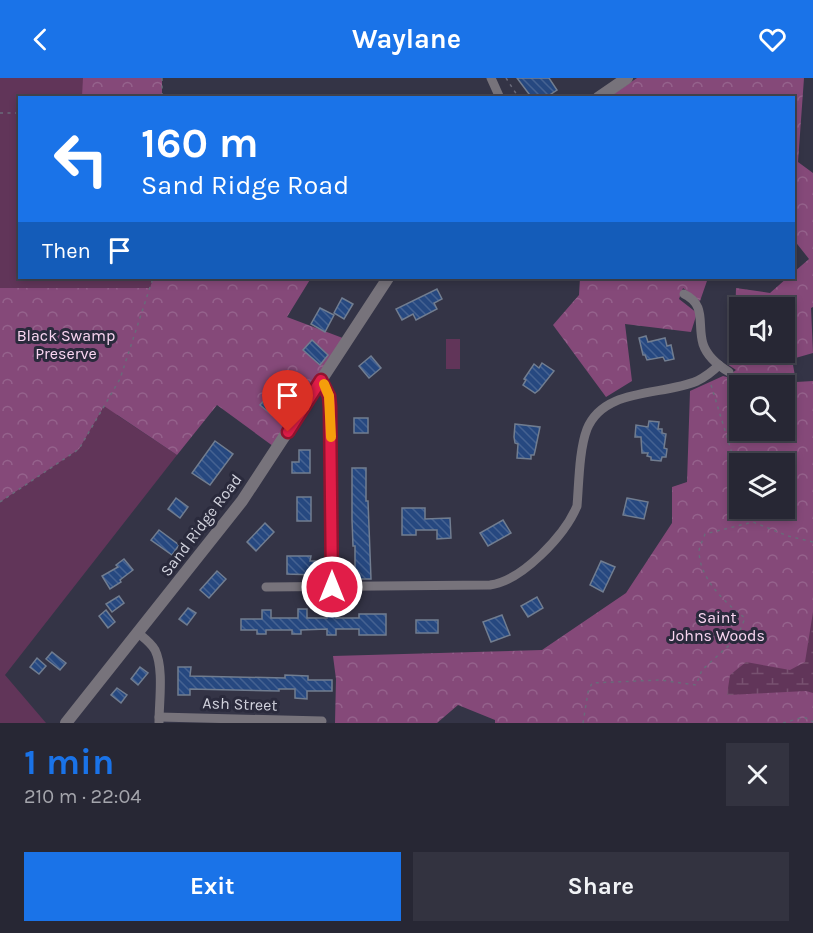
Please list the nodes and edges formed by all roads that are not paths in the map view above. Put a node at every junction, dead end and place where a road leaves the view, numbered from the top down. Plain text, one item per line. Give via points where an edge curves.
1 (491, 78) edge
2 (627, 78) edge
3 (499, 96) edge
4 (601, 96) edge
5 (387, 279) edge
6 (684, 294) dead end
7 (719, 365) junction
8 (729, 372) dead end
9 (321, 380) junction
10 (266, 587) dead end
11 (332, 587) junction
12 (138, 633) junction
13 (159, 720) edge
14 (322, 721) dead end
15 (66, 723) edge

1 - 3 street
2 - 4 street
5 - 9 street, Sand Ridge Road
6 - 7 street via 698,305 704,344
7 - 8 street
7 - 11 street via 708,375 683,386 629,397 598,411 585,438 573,515 528,567 511,579 490,585
9 - 11 street via 330,407
9 - 12 street, Sand Ridge Road via 242,501
10 - 11 street
12 - 13 street via 157,656
12 - 15 street, Sand Ridge Road
13 - 14 street, Ash Street

